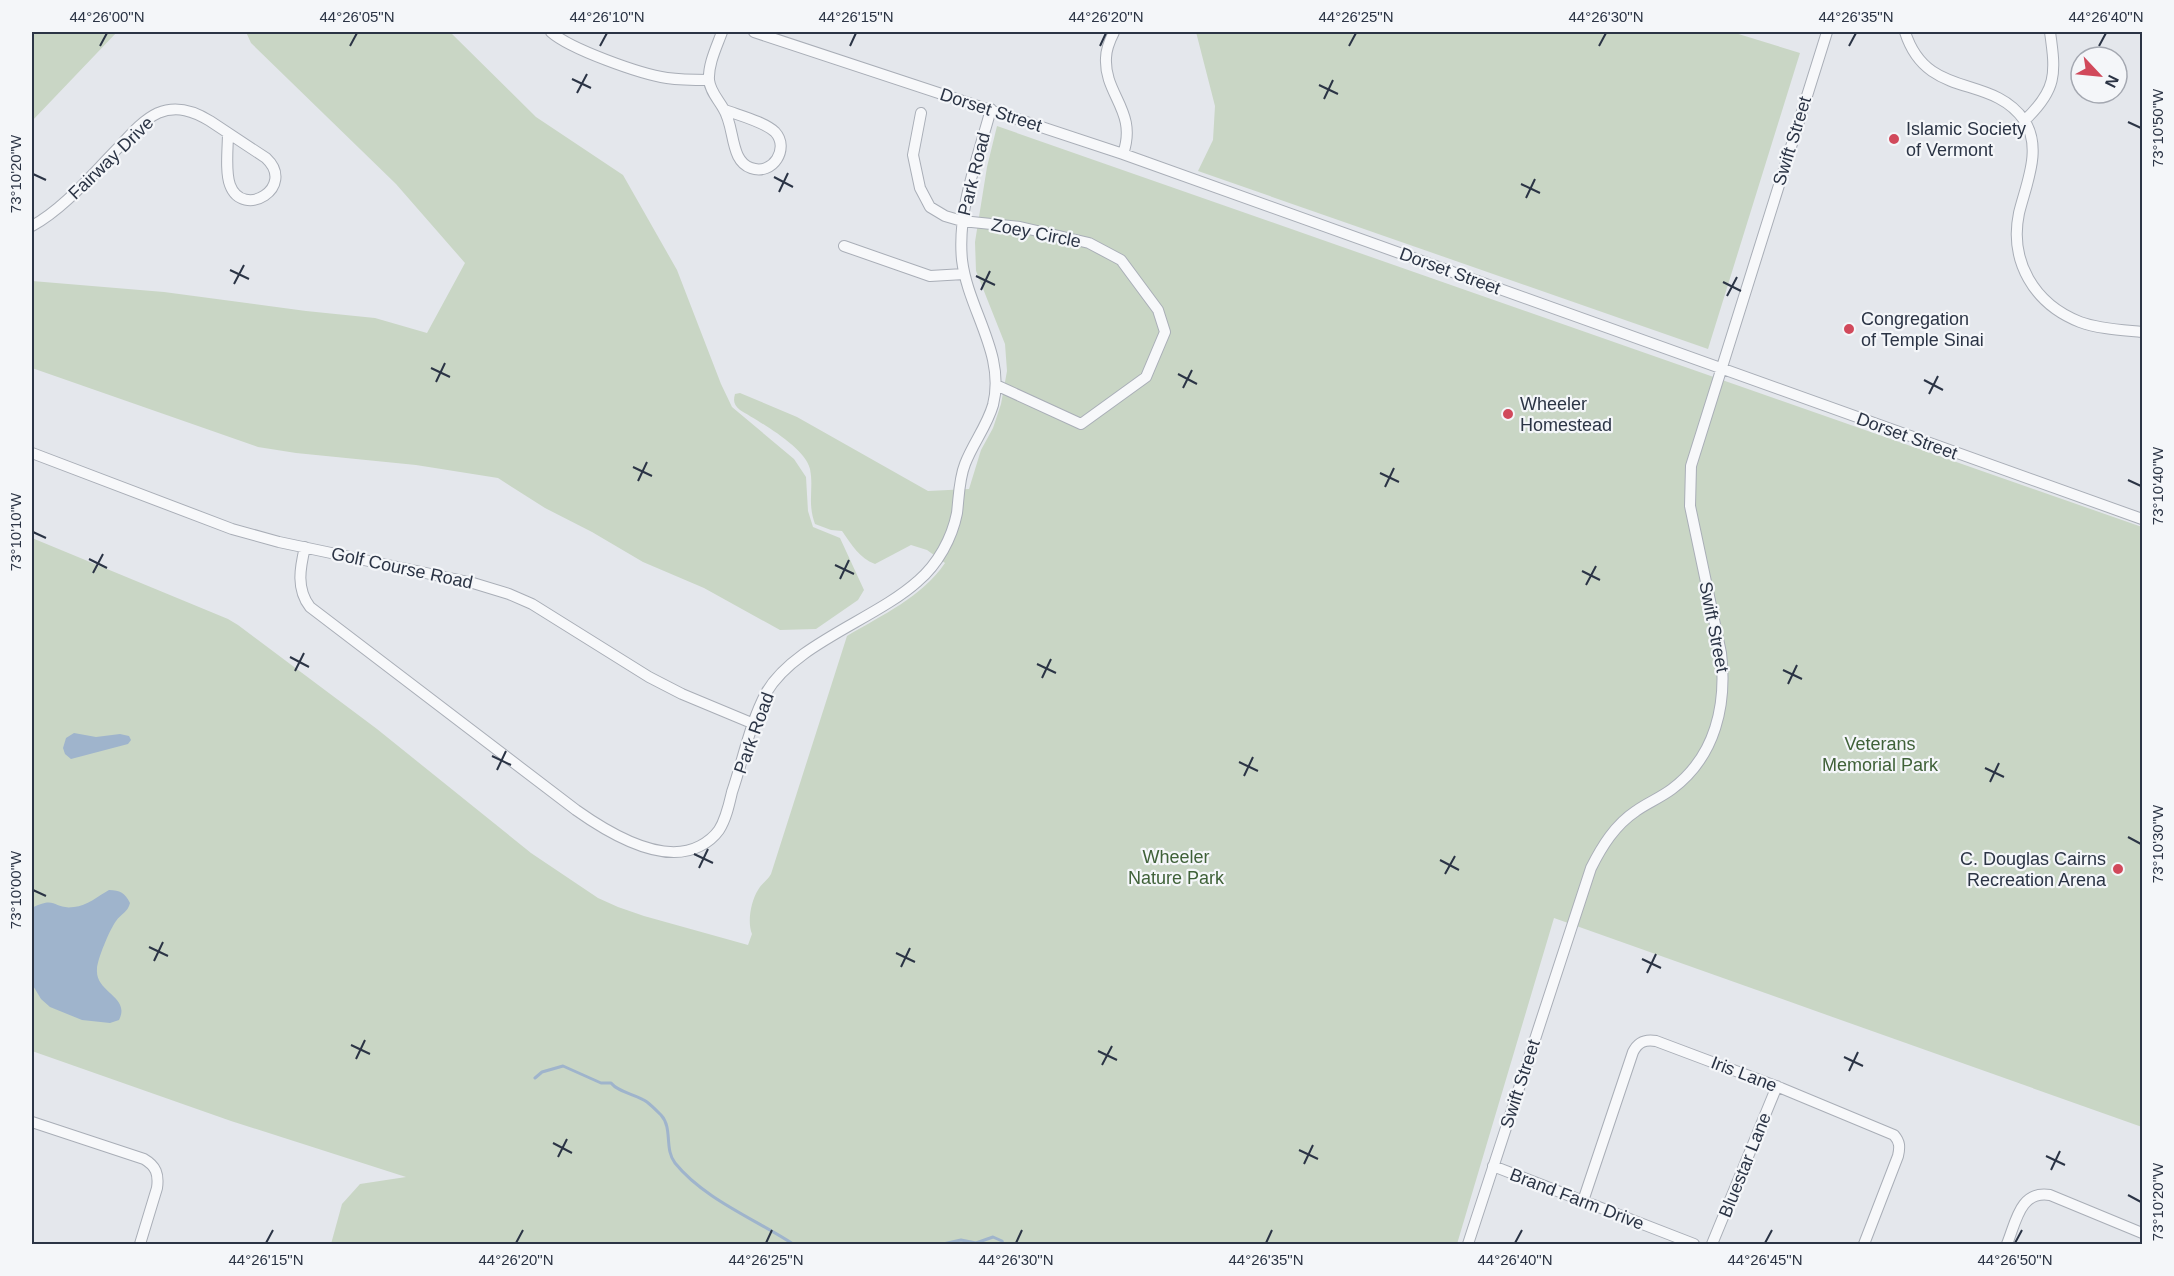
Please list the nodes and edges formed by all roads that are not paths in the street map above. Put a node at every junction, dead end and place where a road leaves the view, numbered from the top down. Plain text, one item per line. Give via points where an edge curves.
1 (550, 32) edge
2 (722, 32) edge
3 (754, 32) edge
4 (1114, 32) edge
5 (1827, 32) edge
6 (1905, 32) edge
7 (2050, 32) edge
8 (709, 80) junction
9 (991, 109) junction
10 (724, 110) junction
11 (921, 113) dead end
12 (2024, 121) junction
13 (228, 132) junction
14 (1123, 154) junction
15 (962, 221) junction
16 (32, 226) edge
17 (844, 246) dead end
18 (964, 274) junction
19 (2142, 332) edge
20 (1721, 369) junction
21 (996, 386) junction
22 (32, 453) edge
23 (2142, 519) edge
24 (305, 548) junction
25 (754, 724) junction
26 (1777, 1086) junction
27 (32, 1122) edge
28 (1493, 1166) junction
29 (1583, 1201) junction
30 (2142, 1233) edge
31 (140, 1245) edge
32 (1468, 1245) edge
33 (1694, 1245) edge
34 (1712, 1245) edge
35 (1864, 1245) edge
36 (2007, 1245) edge

1 - 8 street via 569,45 652,75
2 - 8 street
3 - 9 street, Dorset Street
4 - 14 street via 1106,52 1106,66 1128,129
5 - 20 street, Swift Street
6 - 12 street via 1914,53 1928,69 1999,99
7 - 12 street via 2051,87 2043,102
8 - 10 street
9 - 14 street, Dorset Street
9 - 15 street, Park Road
10 - 10 street via 742,163 756,169 774,163 781,145 774,131
11 - 15 street via 913,155 920,188 930,207
12 - 19 street via 2033,147 2016,236 2025,274 2047,302 2078,321
13 - 13 street, Fairway Drive via 272,165 274,183 264,197 247,200 232,190
13 - 16 street, Fairway Drive via 189,110 159,112 135,130 58,207
14 - 20 street, Dorset Street
15 - 18 street, Park Road
15 - 21 street, Zoey Circle via 1020,227 1089,243 1121,260 1158,310 1165,332 1146,377 1082,424
17 - 18 street via 930,276
18 - 21 street, Park Road via 993,357
20 - 23 street, Dorset Street
20 - 28 street, Swift Street via 1689,484 1696,542 1721,653 1724,687 1720,713 1706,750 1691,771 1671,790 1626,819 1596,857
21 - 25 street, Park Road via 989,418 965,465 954,525 935,562 910,588 790,665 768,690
22 - 24 street, Golf Course Road via 231,529
24 - 25 street, Golf Course Road via 509,594 532,604 649,677
24 - 25 street, Park Road via 300,587 315,612 576,810 636,844 687,851 715,835
26 - 29 street, Iris Lane via 1656,1041 1643,1041 1633,1052
26 - 34 street, Bluestar Lane
26 - 35 street, Iris Lane via 1887,1131 1898,1140 1898,1156
27 - 31 street via 144,1159 154,1167 158,1188
28 - 29 street, Brand Farm Drive
28 - 32 street, Swift Street
29 - 33 street, Brand Farm Drive
30 - 36 street via 2042,1194 2027,1200

